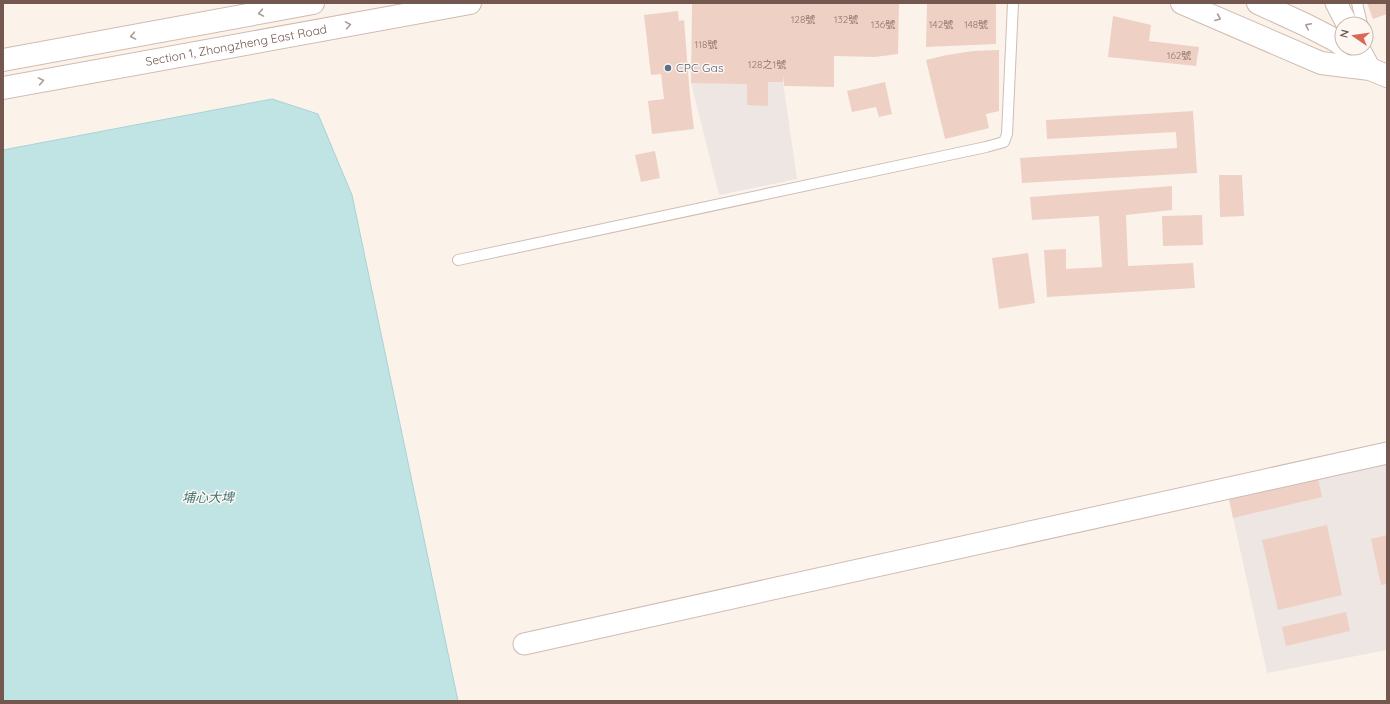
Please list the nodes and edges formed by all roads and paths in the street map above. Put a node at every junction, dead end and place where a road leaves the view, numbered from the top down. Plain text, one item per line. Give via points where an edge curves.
1 (313, 3) edge
2 (470, 3) edge
3 (1013, 3) edge
4 (1182, 3) edge
5 (1258, 3) edge
6 (1336, 3) edge
7 (1357, 3) edge
8 (1343, 16) edge
9 (1360, 16) edge
10 (1334, 39) edge
11 (1356, 56) edge
12 (1365, 56) edge
13 (1370, 56) edge
14 (3, 60) edge
15 (1378, 73) edge
16 (3, 88) edge
17 (458, 260) dead end
18 (1387, 453) edge
19 (524, 644) dead end

1 -> 14 main road
16 -> 2 main road, Section 1, Zhongzheng East Road
3 - 17 lane via 1007,134 1004,142
4 -> 15 main road via 1321,63
10 -> 5 main road
6 - 8 street
7 - 9 lane
11 - 15 main road
12 - 15 street
13 - 15 lane
18 - 19 street

